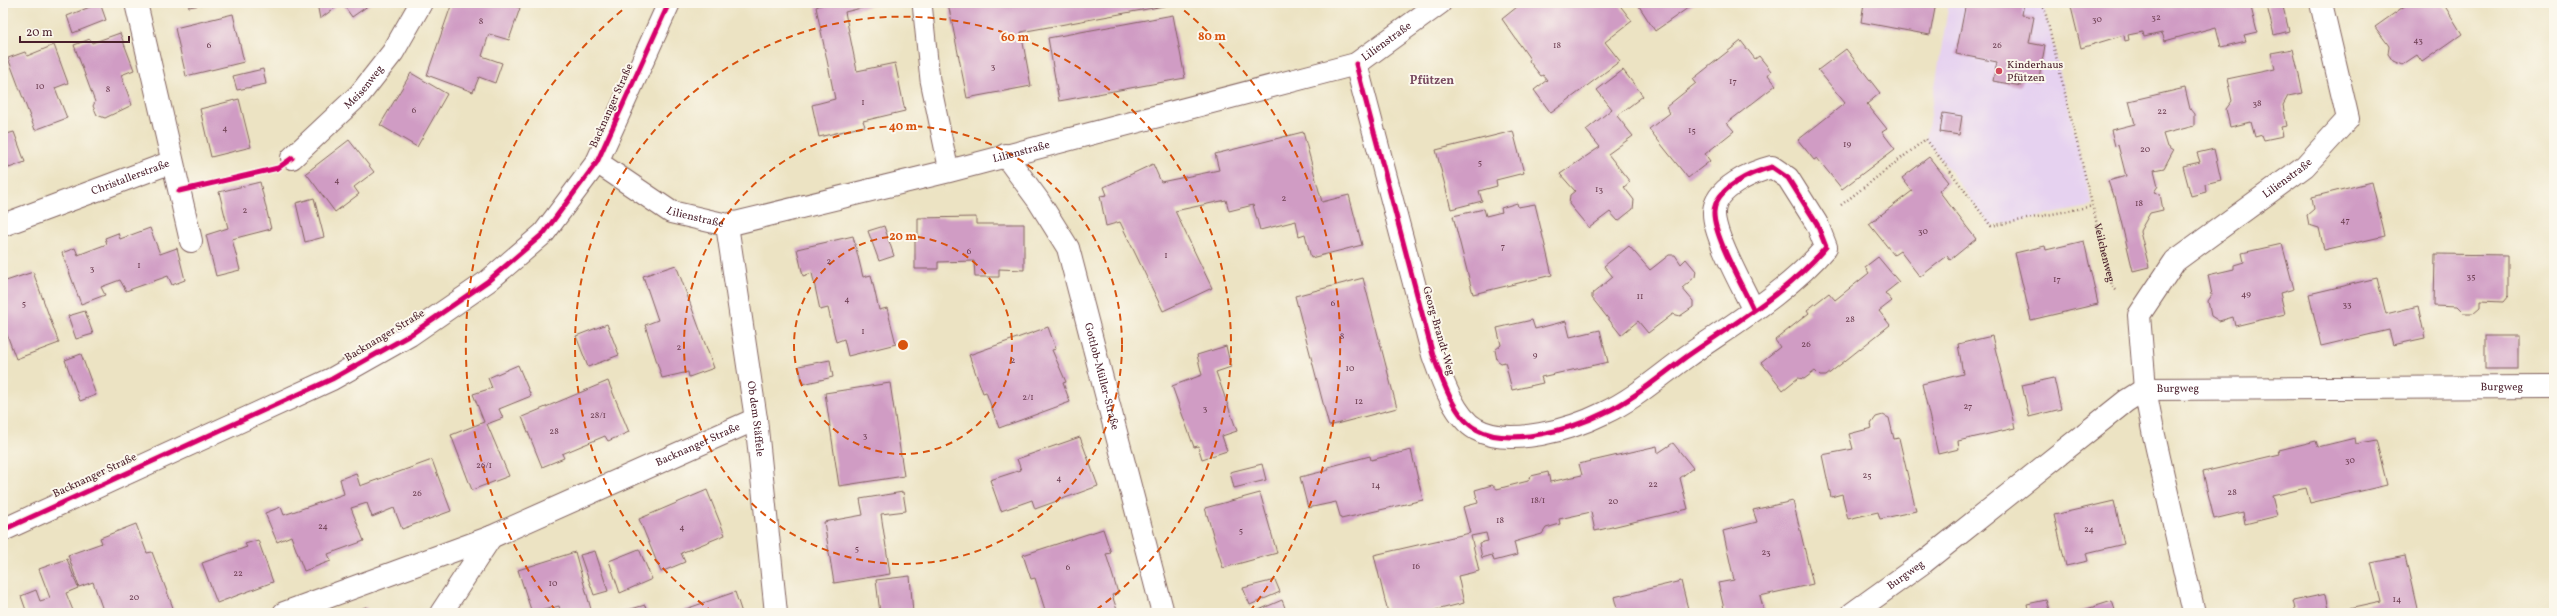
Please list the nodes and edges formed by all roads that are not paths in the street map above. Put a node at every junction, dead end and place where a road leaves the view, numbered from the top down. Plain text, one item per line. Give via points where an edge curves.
1 (136, 3) edge
2 (421, 3) edge
3 (669, 3) edge
4 (922, 3) edge
5 (1440, 3) edge
6 (2322, 3) edge
7 (1356, 64) junction
8 (1005, 155) junction
9 (292, 158) dead end
10 (172, 162) junction
11 (597, 162) junction
12 (949, 171) junction
13 (3, 224) edge
14 (727, 225) junction
15 (191, 241) dead end
16 (1753, 309) junction
17 (2554, 387) edge
18 (2145, 389) junction
19 (756, 419) junction
20 (3, 530) edge
21 (491, 537) junction
22 (284, 613) edge
23 (441, 613) edge
24 (776, 613) edge
25 (1163, 613) edge
26 (1853, 613) edge
27 (2194, 613) edge

1 - 10 street, Christallerstraße
2 - 9 street, Meisenweg via 393,52 360,94
3 - 11 street, Backnanger Straße
4 - 12 lane via 930,80
5 - 7 street, Lilienstraße
6 - 18 street, Lilienstraße via 2348,119 2305,166 2174,261 2139,315
7 - 8 street, Lilienstraße
7 - 16 street, Georg-Brandt-Weg via 1433,355 1445,388 1460,413 1475,429 1500,438 1524,436 1554,430 1604,413
8 - 12 street, Lilienstraße
8 - 25 street, Gottlob-Müller-Straße via 1038,200 1068,248
10 - 13 street, Christallerstraße
10 - 15 street
11 - 14 street, Lilienstraße via 671,212
11 - 20 street, Backnanger Straße via 544,233 488,281 410,335 332,379
12 - 14 street, Lilienstraße
14 - 19 street, Ob dem Stäffele
16 - 16 street, Georg-Brandt-Weg via 1720,239 1714,212 1724,191 1753,171 1772,167 1788,178 1817,224 1826,247 1811,265
17 - 18 street, Burgweg
18 - 26 street, Burgweg via 2126,401 1924,562
18 - 27 street
19 - 21 street, Backnanger Straße
19 - 24 street, Ob dem Stäffele
21 - 22 street, Backnanger Straße
21 - 23 street

